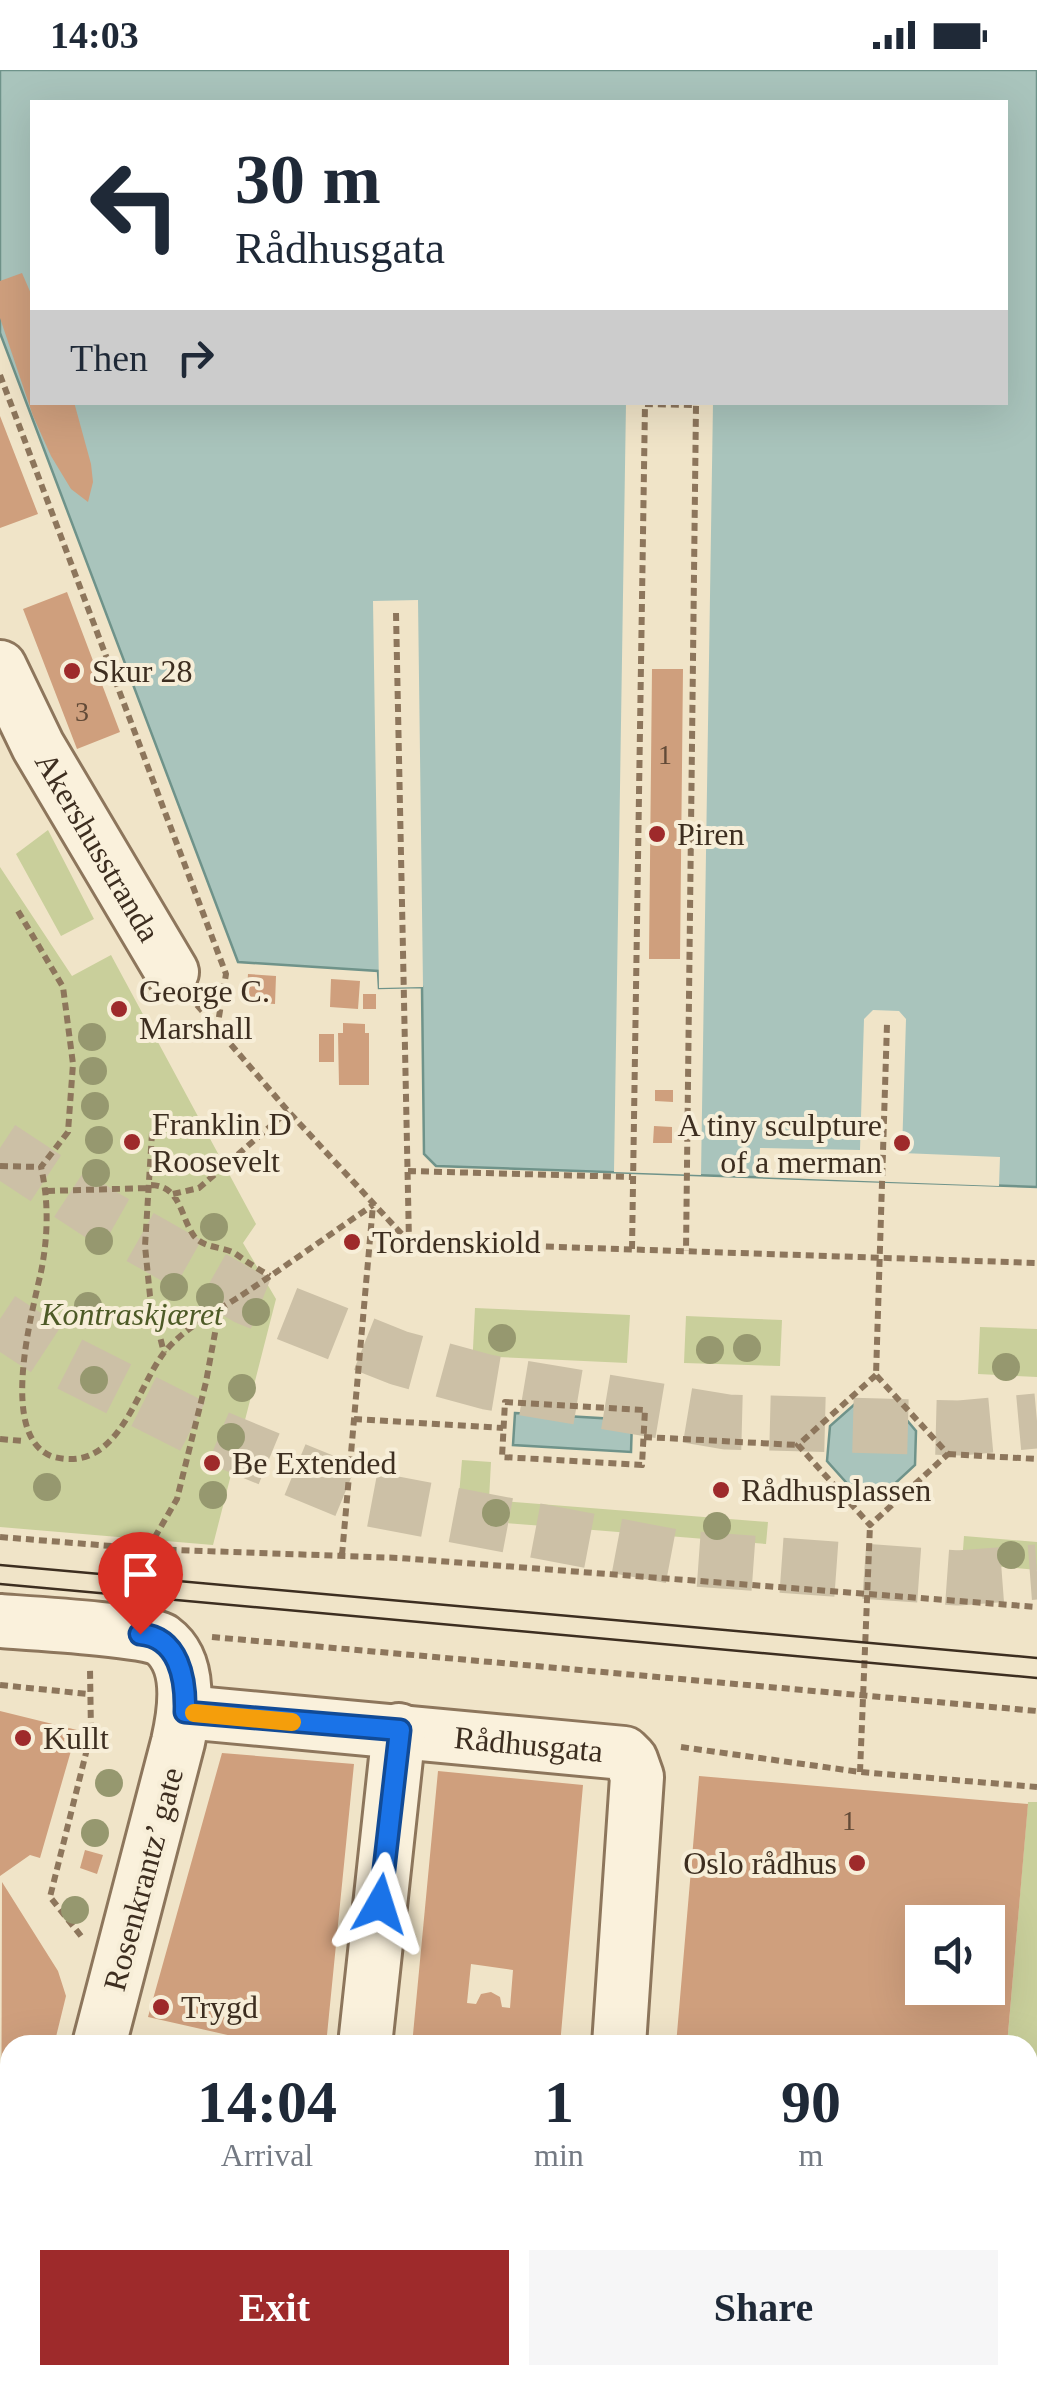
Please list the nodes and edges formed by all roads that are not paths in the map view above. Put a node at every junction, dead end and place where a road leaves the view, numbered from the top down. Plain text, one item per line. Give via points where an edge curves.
1 (0, 667) edge
2 (172, 972) dead end
3 (0, 1621) edge
4 (185, 1712) junction
5 (400, 1730) junction
6 (102, 2035) edge
7 (366, 2035) edge
8 (621, 2035) edge

1 - 2 street, Akershusstranda via 57,780
3 - 4 street via 153,1635 167,1644 180,1668
4 - 5 street, Rådhusgata
4 - 6 street, Rosenkrantz’ gate
5 - 7 street
5 - 8 street, Rådhusgata via 613,1750 631,1760 636,1777

